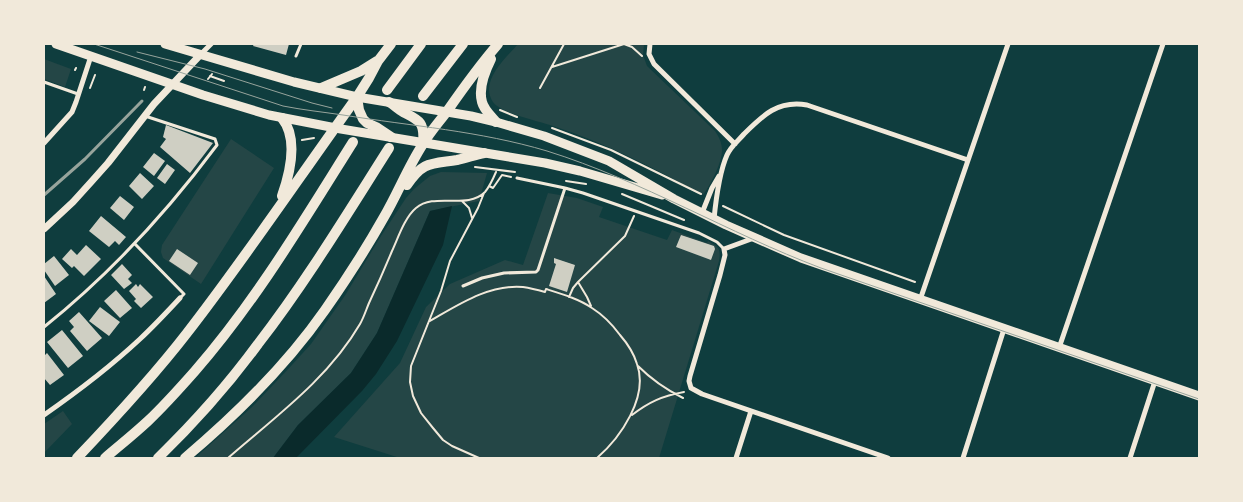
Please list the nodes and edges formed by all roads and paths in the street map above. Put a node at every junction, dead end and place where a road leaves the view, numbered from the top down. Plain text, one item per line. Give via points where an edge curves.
1 (56, 44) edge
2 (165, 44) edge
3 (211, 44) edge
4 (301, 44) edge
5 (391, 44) edge
6 (421, 44) edge
7 (462, 44) edge
8 (498, 44) edge
9 (564, 44) edge
10 (650, 44) edge
11 (1008, 44) edge
12 (1163, 44) edge
13 (201, 54) junction
14 (91, 56) junction
15 (296, 56) dead end
16 (644, 57) dead end
17 (378, 60) junction
18 (552, 67) junction
19 (210, 76) dead end
20 (224, 81) dead end
21 (44, 82) edge
22 (172, 84) junction
23 (320, 88) junction
24 (540, 88) dead end
25 (387, 90) dead end
26 (79, 94) junction
27 (423, 96) dead end
28 (359, 100) junction
29 (389, 102) junction
30 (482, 102) junction
31 (442, 111) junction
32 (145, 116) junction
33 (282, 118) junction
34 (521, 119) dead end
35 (496, 122) junction
36 (546, 126) dead end
37 (338, 129) junction
38 (391, 137) junction
39 (353, 142) dead end
40 (420, 142) junction
41 (44, 143) edge
42 (735, 144) junction
43 (389, 148) dead end
44 (484, 152) junction
45 (968, 160) junction
46 (496, 172) dead end
47 (721, 174) junction
48 (517, 178) joint
49 (489, 186) junction
50 (565, 188) junction
51 (484, 193) junction
52 (708, 198) junction
53 (674, 199) junction
54 (462, 201) junction
55 (716, 202) junction
56 (278, 207) junction
57 (702, 213) junction
58 (385, 216) junction
59 (472, 218) junction
60 (714, 219) junction
61 (631, 224) dead end
62 (44, 229) edge
63 (754, 238) junction
64 (135, 244) junction
65 (724, 249) junction
66 (578, 282) junction
67 (915, 282) dead end
68 (463, 286) dead end
69 (569, 297) junction
70 (180, 298) joint
71 (920, 300) junction
72 (591, 307) junction
73 (430, 321) junction
74 (44, 327) edge
75 (1004, 329) junction
76 (1059, 348) junction
77 (638, 366) junction
78 (1155, 381) junction
79 (685, 392) dead end
80 (674, 394) junction
81 (1199, 394) edge
82 (683, 398) dead end
83 (751, 411) junction
84 (632, 415) junction
85 (44, 416) edge
86 (77, 458) edge
87 (105, 458) edge
88 (158, 458) edge
89 (185, 458) edge
90 (228, 458) edge
91 (479, 458) edge
92 (597, 458) edge
93 (736, 458) edge
94 (888, 458) edge
95 (963, 458) edge
96 (1130, 458) edge

1 - 14 main road
2 - 13 main road
3 - 13 street
4 - 15 lane
5 - 17 highway
6 - 25 highway
7 - 27 highway
8 - 30 highway via 485,70
8 - 31 highway
9 - 18 path
10 - 42 street via 649,54 654,64
11 - 45 street
12 - 76 street
13 - 22 street
13 - 23 main road
14 - 22 main road
14 - 26 street
16 - 18 path via 624,44
17 - 23 highway via 361,71
17 - 28 highway
18 - 24 path
19 - 20 path
21 - 26 lane
22 - 32 street
22 - 33 main road
23 - 28 main road
26 - 41 street via 68,117
28 - 29 main road
28 - 37 highway
28 - 38 highway via 364,120
29 - 31 main road
29 - 40 highway via 421,123
30 - 34 path via 490,101 502,112
30 - 35 highway
31 - 35 main road
31 - 40 highway
32 - 62 street via 92,182
32 - 64 lane via 215,139 217,145
33 - 37 main road
33 - 56 highway via 289,132 292,156
35 - 53 main road via 609,161
36 - 52 path via 611,150
37 - 38 main road
37 - 56 highway
38 - 40 main road
39 - 87 highway via 238,317 190,377 148,421
40 - 44 main road
40 - 58 highway
42 - 45 street via 772,110 786,104 800,104
42 - 47 street via 728,153
43 - 88 highway via 259,344 221,391
44 - 53 main road via 564,167
44 - 58 highway via 423,167 410,179
45 - 71 street
46 - 49 path
47 - 52 street
47 - 55 street
48 - 49 path via 502,175 493,188
48 - 50 lane
49 - 51 path
50 - 65 lane via 699,233
50 - 68 lane via 536,272 495,274
51 - 54 path
51 - 59 path
52 - 57 street
53 - 57 main road
54 - 59 path
54 - 90 path via 428,203 415,209 399,235 361,322 330,367
55 - 60 street
55 - 67 path via 784,235
56 - 86 highway via 186,335
57 - 60 main road
58 - 89 highway via 302,340 244,406
59 - 73 path via 450,261
60 - 63 main road
61 - 66 path via 625,236
63 - 65 street
63 - 71 main road
64 - 70 lane via 184,294
64 - 74 lane
65 - 83 street via 724,260 689,385 692,390
66 - 69 path
66 - 72 path
69 - 72 path
69 - 73 path via 546,289 545,292 524,287 502,288 486,292
70 - 85 street via 140,339
71 - 75 main road
72 - 77 path via 624,340
73 - 91 path via 411,366 413,396 443,440
75 - 76 main road
75 - 95 street
76 - 78 main road
77 - 80 path
77 - 84 path via 639,387
78 - 81 main road
78 - 96 street
79 - 80 path
80 - 82 path
80 - 84 path via 644,406
83 - 93 street
83 - 94 street
84 - 92 path via 613,443

